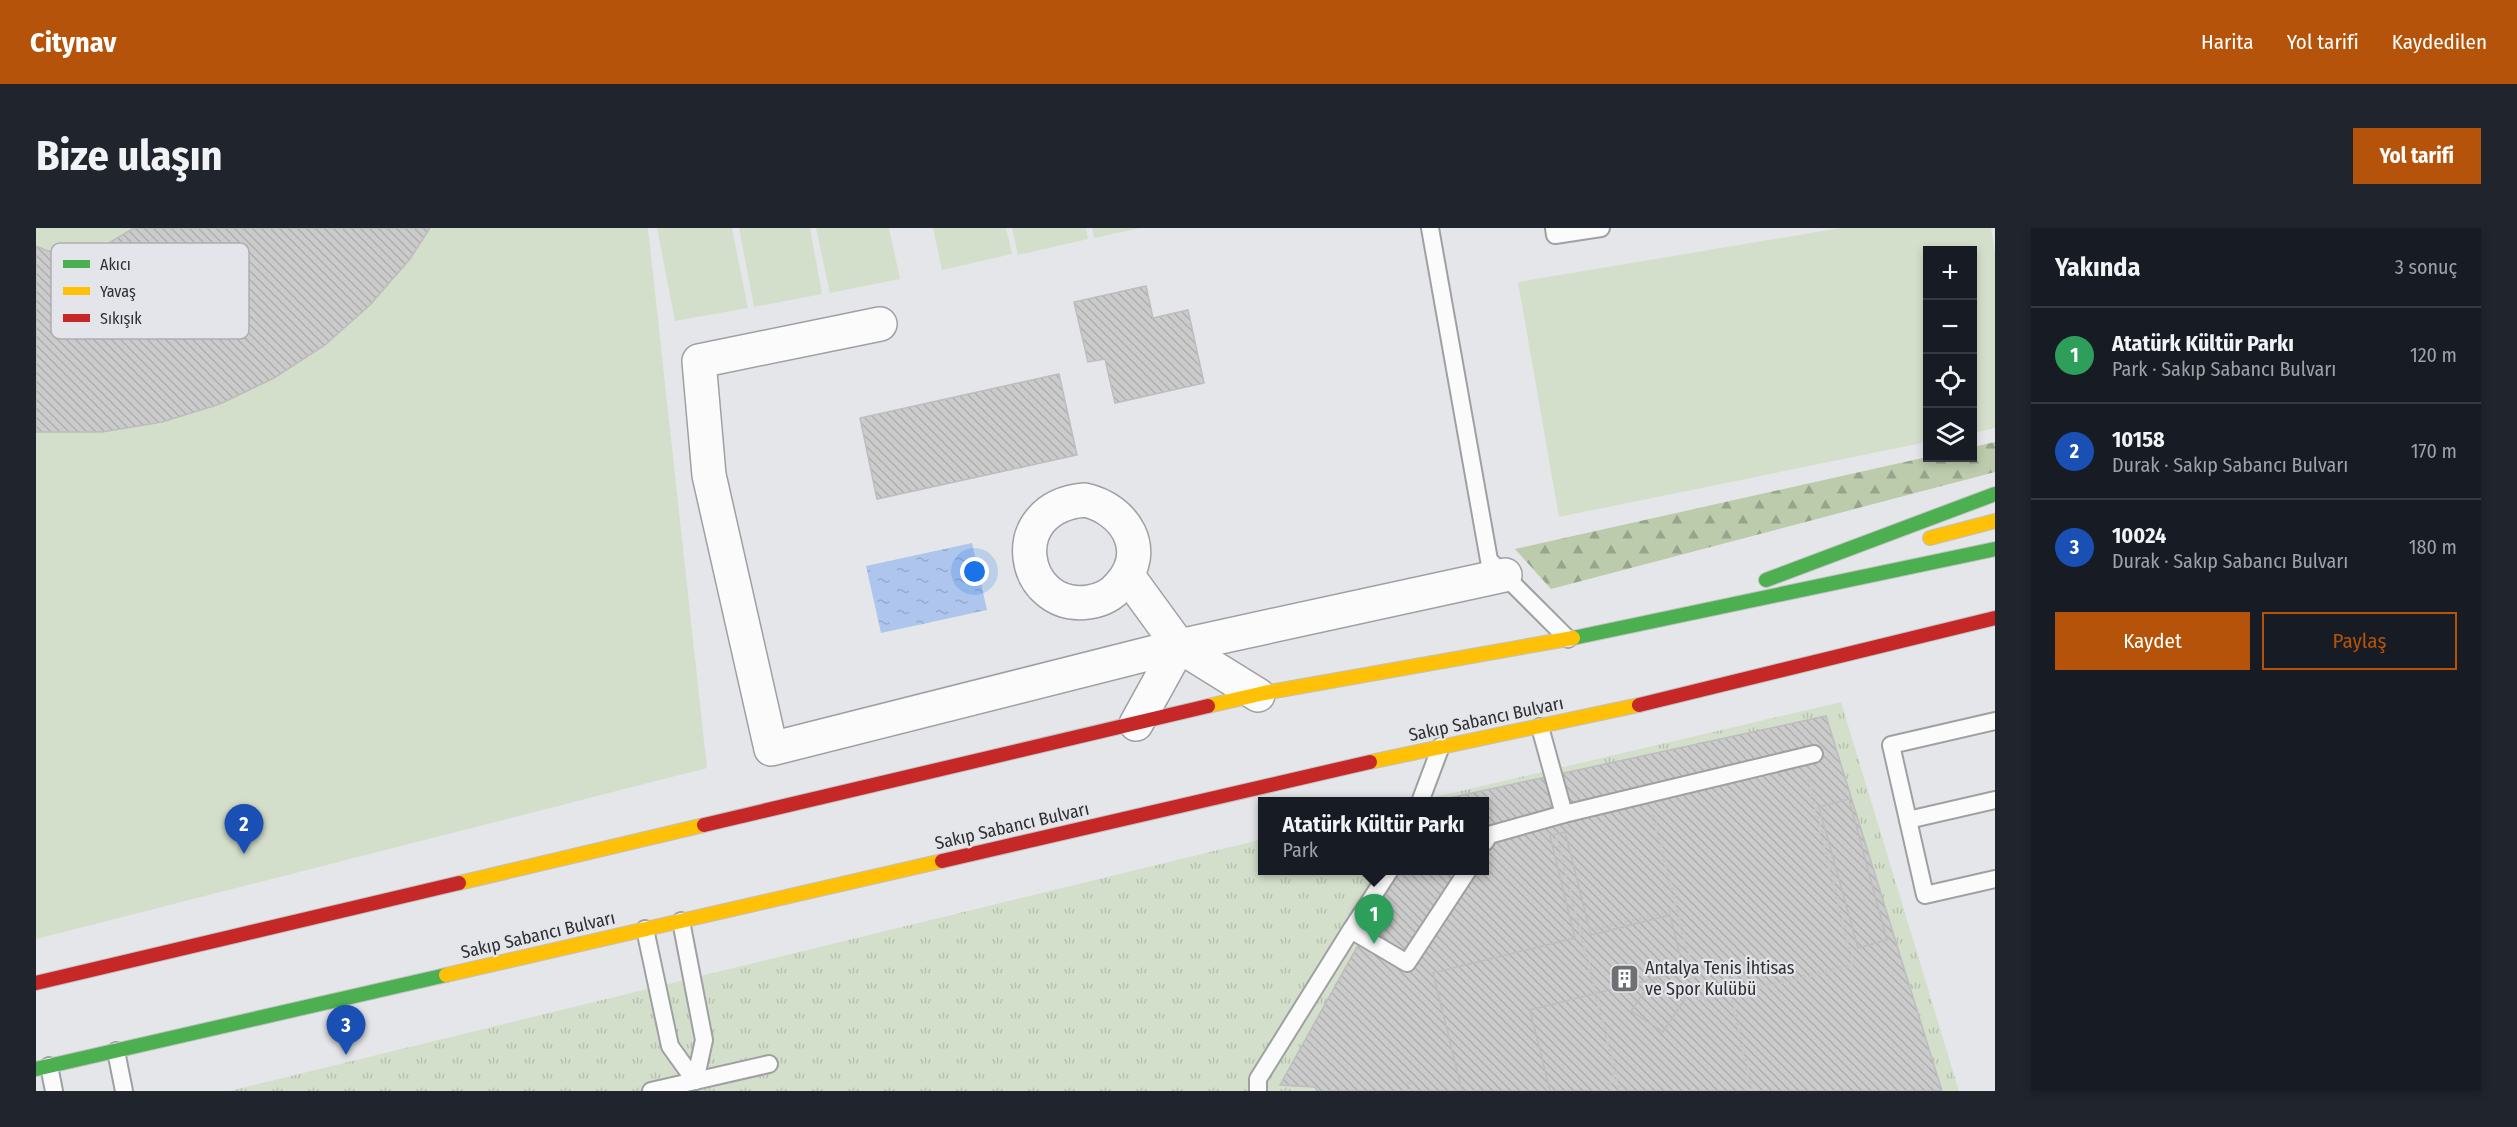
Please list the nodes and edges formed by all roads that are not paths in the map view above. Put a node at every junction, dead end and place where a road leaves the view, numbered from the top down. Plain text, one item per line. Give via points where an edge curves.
1 (1430, 228) edge
2 (1554, 228) edge
3 (1601, 228) edge
4 (880, 324) dead end
5 (1995, 494) edge
6 (1995, 521) edge
7 (1916, 542) dead end
8 (1893, 548) dead end
9 (1995, 549) edge
10 (1505, 575) junction
11 (1128, 576) dead end
12 (1752, 585) junction
13 (1995, 618) edge
14 (1620, 627) junction
15 (1568, 639) junction
16 (1971, 639) dead end
17 (1179, 646) junction
18 (1733, 684) junction
19 (1258, 695) junction
20 (1995, 721) edge
21 (1137, 724) junction
22 (1540, 727) junction
23 (1441, 746) junction
24 (1814, 754) dead end
25 (1422, 797) edge
26 (1995, 800) edge
27 (1558, 816) junction
28 (1908, 820) junction
29 (1489, 835) edge
30 (1387, 875) edge
31 (1465, 875) edge
32 (1995, 879) edge
33 (681, 921) junction
34 (645, 929) junction
35 (1351, 930) junction
36 (36, 984) edge
37 (117, 1050) junction
38 (769, 1064) dead end
39 (42, 1068) edge
40 (695, 1081) junction
41 (54, 1091) edge
42 (124, 1091) edge
43 (651, 1091) edge
44 (1258, 1091) edge

1 - 10 lane via 1489,560
2 - 3 lane via 1555,235
4 - 17 street via 699,361 709,475 771,750
5 - 12 main road
6 - 7 main road
8 - 12 main road
9 - 14 main road
10 - 15 lane
10 - 17 street
11 - 17 street
12 - 14 main road
13 - 18 main road, Sakıp Sabancı Bulvarı
14 - 15 main road
15 - 19 main road
16 - 18 main road
17 - 19 street
17 - 21 street
18 - 22 main road, Sakıp Sabancı Bulvarı
19 - 21 main road
20 - 28 lane via 1892,745
21 - 36 main road
22 - 23 main road, Sakıp Sabancı Bulvarı
22 - 27 lane
23 - 25 lane
23 - 33 main road, Sakıp Sabancı Bulvarı
24 - 27 lane
26 - 28 lane
27 - 29 lane
28 - 32 lane via 1925,895
30 - 35 lane
31 - 35 lane via 1407,963
33 - 34 main road, Sakıp Sabancı Bulvarı
33 - 40 lane via 704,1040
34 - 37 main road, Sakıp Sabancı Bulvarı
34 - 40 lane via 670,1046
35 - 44 lane via 1258,1079
37 - 39 main road, Sakıp Sabancı Bulvarı
37 - 42 lane
38 - 40 lane
39 - 41 lane
40 - 43 lane

